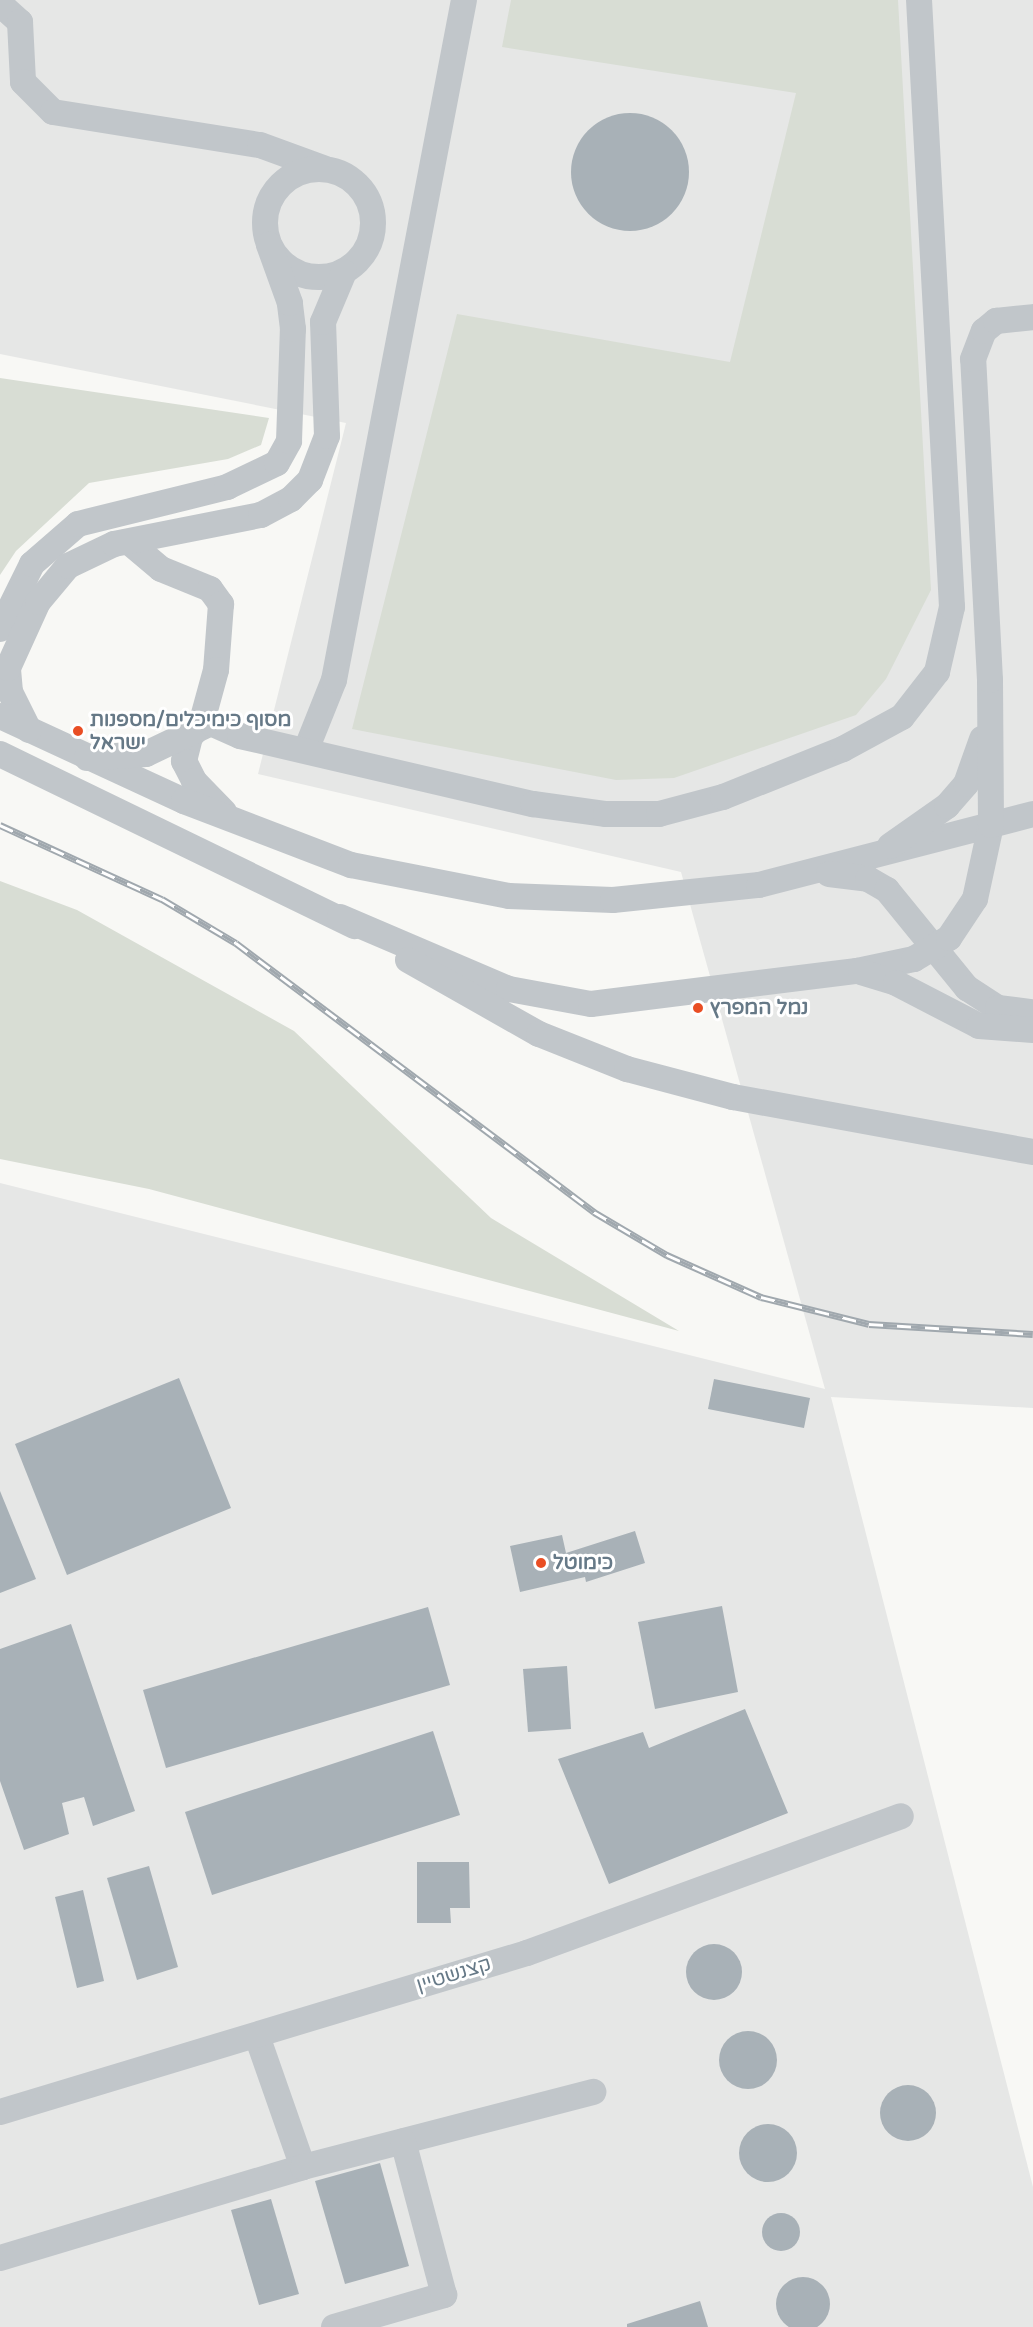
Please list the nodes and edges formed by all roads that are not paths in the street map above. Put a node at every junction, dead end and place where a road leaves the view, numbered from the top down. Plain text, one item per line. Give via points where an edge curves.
1 (464, 0) edge
2 (919, 0) edge
3 (0, 4) edge
4 (260, 146) junction
5 (323, 168) junction
6 (266, 209) junction
7 (269, 245) junction
8 (344, 272) junction
9 (1033, 317) edge
10 (190, 530) junction
11 (129, 542) junction
12 (175, 574) junction
13 (0, 629) edge
14 (990, 680) junction
15 (0, 716) edge
16 (201, 725) junction
17 (29, 730) junction
18 (306, 750) junction
19 (0, 754) edge
20 (87, 758) junction
21 (1033, 814) edge
22 (230, 819) junction
23 (991, 825) junction
24 (875, 857) junction
25 (812, 872) junction
26 (340, 917) junction
27 (935, 949) junction
28 (858, 971) junction
29 (1033, 1012) edge
30 (1033, 1030) edge
31 (1033, 1152) edge
32 (900, 1816) dead end
33 (256, 2036) junction
34 (593, 2092) dead end
35 (0, 2112) edge
36 (403, 2141) junction
37 (303, 2167) junction
38 (0, 2258) edge
39 (334, 2327) edge

1 - 18 street via 334,680
2 - 18 street via 952,607 947,646 922,695 902,717 843,749 723,797 658,814 606,814 533,804
3 - 4 street via 20,22 23,82 53,112
4 - 5 street
4 - 6 street via 268,172
5 - 6 street via 288,178
5 - 8 street via 357,183 373,213 368,247
6 - 7 street
7 - 8 street via 294,272 311,278
7 - 13 street via 290,303 293,329 289,441 277,463 227,487 78,524 32,564
8 - 10 street via 323,322 327,436 310,480 291,499 261,515
9 - 14 street via 996,321 984,331 973,359
10 - 11 street
10 - 12 street via 173,557
11 - 12 street
11 - 17 street via 68,566 38,602 8,669 10,692
12 - 16 street via 210,589 221,604 216,670
14 - 23 street
14 - 24 street via 976,765 966,784 946,806
15 - 17 street
16 - 18 street via 211,723
16 - 20 street via 146,754
16 - 22 street via 185,749 185,770
17 - 20 street
19 - 26 street
20 - 22 street
21 - 23 street
22 - 25 street via 351,865 508,896 674,897
23 - 24 street
23 - 27 street via 975,899
24 - 25 street
25 - 27 street via 868,879 887,890
26 - 28 street via 509,989 567,1002 623,1003
26 - 31 street via 492,1010 627,1069 733,1097
27 - 28 street
27 - 29 street via 983,1000 998,1008
28 - 30 street via 896,983 979,1026
32 - 33 street, קצנשטיין via 527,1953
33 - 35 street, קצנשטיין
33 - 37 street
34 - 36 street
36 - 37 street
36 - 39 street via 444,2295
37 - 38 street

